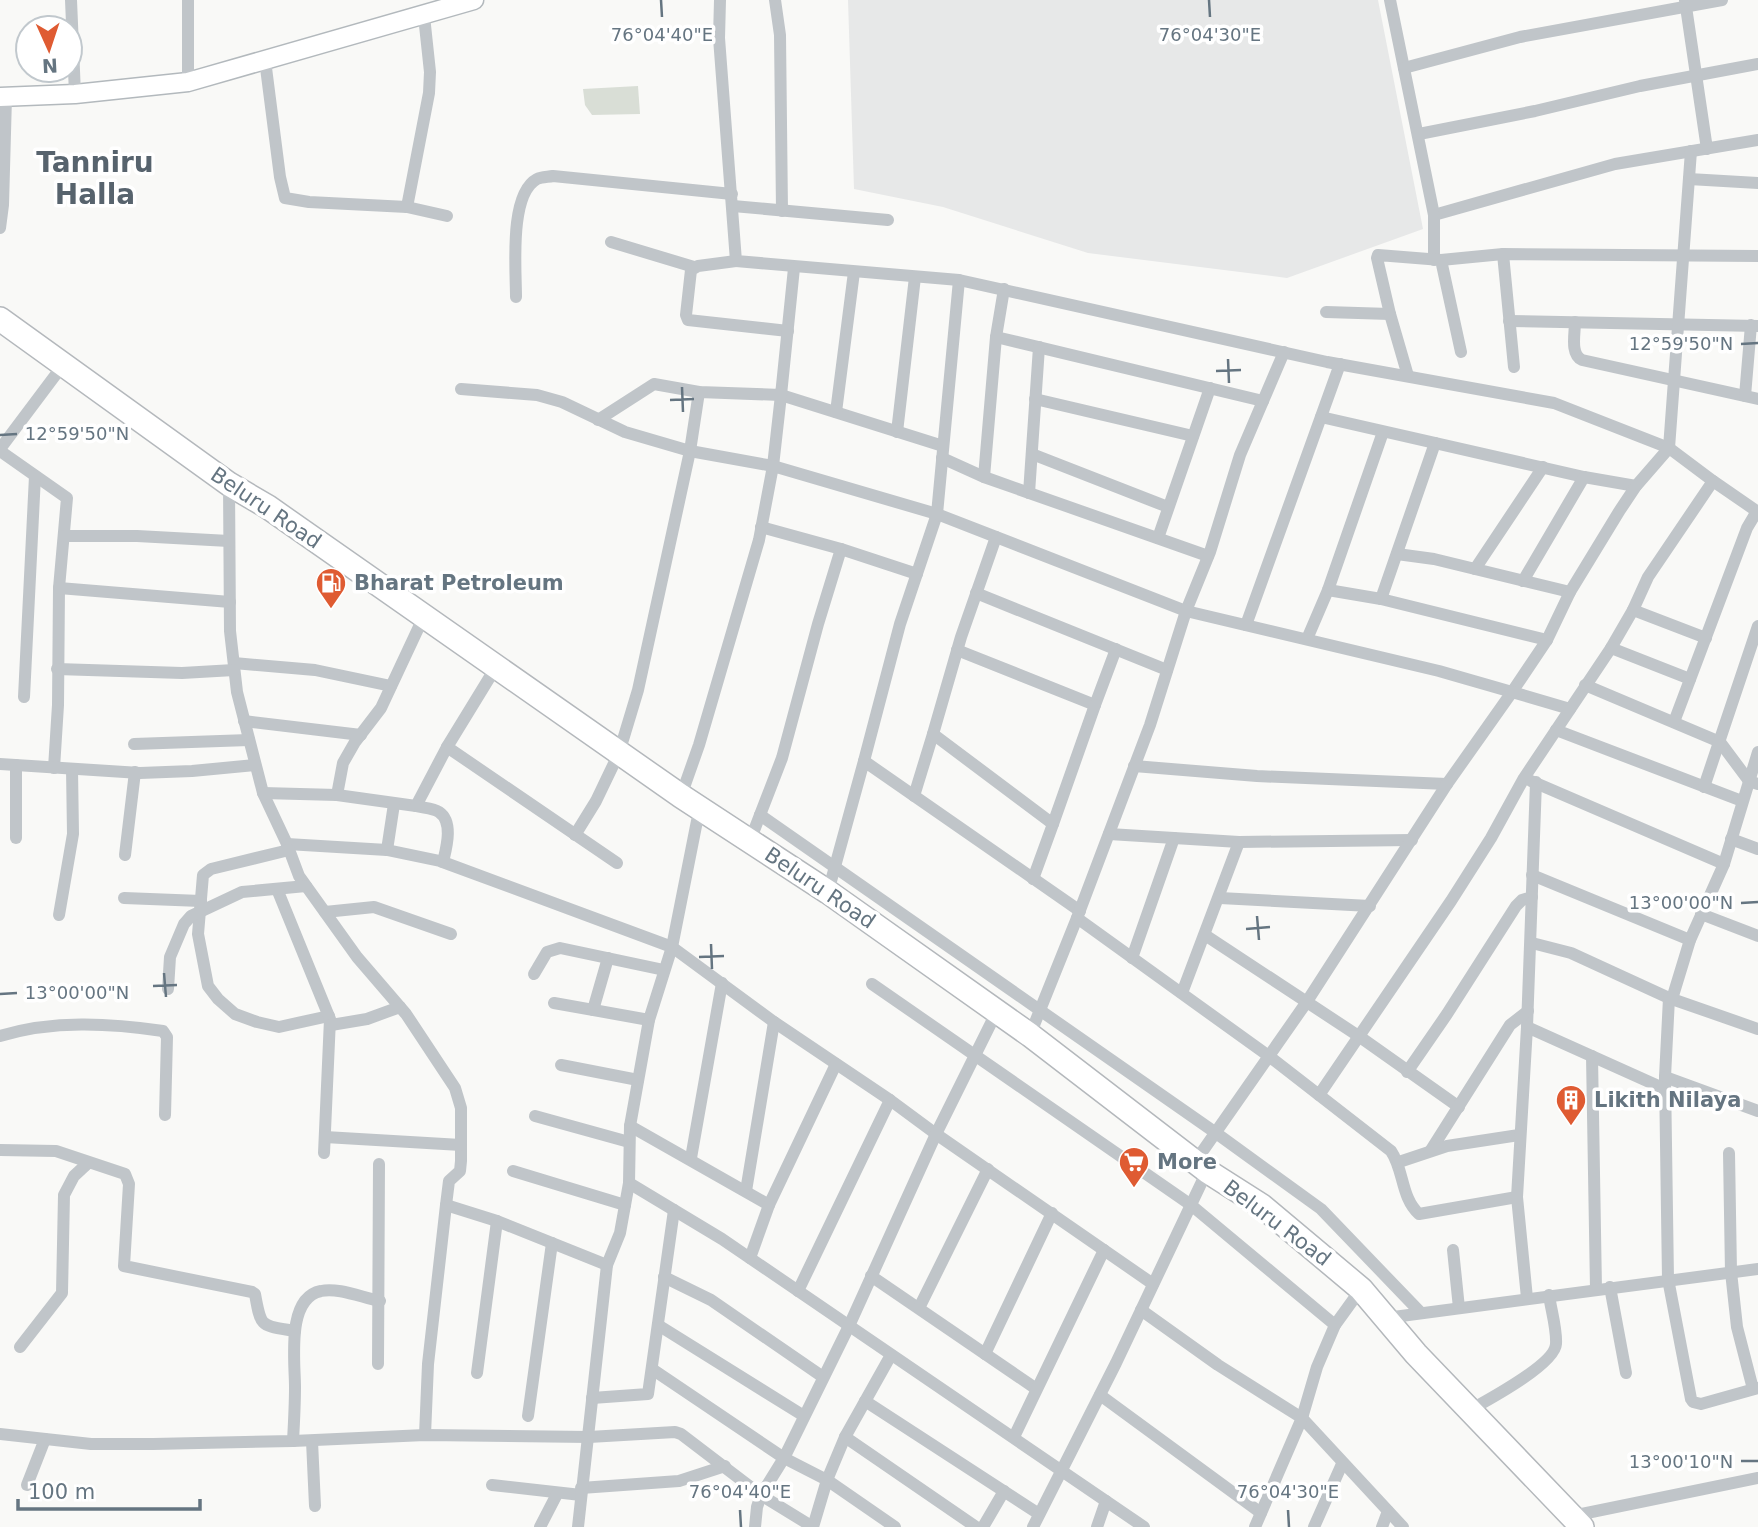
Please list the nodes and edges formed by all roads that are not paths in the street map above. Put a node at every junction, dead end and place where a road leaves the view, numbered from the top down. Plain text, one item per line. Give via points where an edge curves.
1 (71, 0) edge
2 (188, 0) edge
3 (720, 0) edge
4 (775, 0) edge
5 (1390, 0) edge
6 (1722, 0) edge
7 (466, 2) edge
8 (1686, 4) edge
9 (424, 16) junction
10 (265, 60) junction
11 (1758, 64) edge
12 (1404, 68) junction
13 (1695, 76) junction
14 (188, 82) junction
15 (75, 94) junction
16 (3, 97) edge
17 (1419, 134) junction
18 (1758, 140) edge
19 (1707, 149) junction
20 (1691, 151) junction
21 (1689, 179) junction
22 (1758, 183) edge
23 (733, 200) junction
24 (407, 207) junction
25 (782, 211) junction
26 (1434, 215) junction
27 (447, 216) dead end
28 (888, 220) dead end
29 (0, 228) edge
30 (611, 242) dead end
31 (1503, 254) junction
32 (1682, 255) junction
33 (1758, 256) edge
34 (1438, 260) junction
35 (736, 261) junction
36 (694, 267) junction
37 (794, 268) junction
38 (854, 272) junction
39 (915, 276) junction
40 (959, 280) junction
41 (1004, 289) junction
42 (516, 297) dead end
43 (1326, 312) dead end
44 (1390, 314) junction
45 (0, 319) edge
46 (1509, 321) junction
47 (1576, 322) junction
48 (1678, 324) junction
49 (1755, 326) edge
50 (788, 331) junction
51 (996, 337) junction
52 (1039, 347) junction
53 (1283, 352) junction
54 (1461, 352) dead end
55 (1340, 364) junction
56 (63, 365) junction
57 (1514, 367) dead end
58 (1408, 376) junction
59 (1674, 382) junction
60 (1210, 388) junction
61 (461, 389) dead end
62 (699, 393) junction
63 (781, 395) junction
64 (1751, 398) edge
65 (1035, 399) junction
66 (1263, 401) junction
67 (836, 412) junction
68 (1321, 417) junction
69 (598, 420) junction
70 (897, 432) junction
71 (1383, 432) junction
72 (1193, 436) junction
73 (1436, 443) junction
74 (1670, 448) junction
75 (0, 450) edge
76 (690, 451) junction
77 (942, 452) junction
78 (1032, 454) junction
79 (773, 466) junction
80 (1543, 467) junction
81 (36, 476) junction
82 (984, 477) junction
83 (1584, 477) junction
84 (1713, 481) junction
85 (229, 484) junction
86 (1636, 486) junction
87 (1029, 493) junction
88 (1168, 507) junction
89 (1758, 511) edge
90 (937, 513) junction
91 (761, 527) junction
92 (64, 536) junction
93 (996, 537) junction
94 (1158, 538) junction
95 (229, 541) junction
96 (841, 549) junction
97 (1398, 554) junction
98 (1208, 556) junction
99 (1475, 569) junction
100 (917, 574) junction
101 (1523, 581) junction
102 (59, 588) junction
103 (1328, 590) junction
104 (1570, 592) junction
105 (976, 593) junction
106 (1381, 599) junction
107 (230, 602) junction
108 (1633, 610) junction
109 (1186, 611) junction
110 (424, 616) junction
111 (1246, 625) junction
112 (1758, 626) edge
113 (1706, 638) junction
114 (1307, 639) junction
115 (1547, 640) junction
116 (1611, 648) junction
117 (1116, 649) junction
118 (957, 650) junction
119 (234, 667) junction
120 (496, 667) junction
121 (57, 669) junction
122 (1167, 670) junction
123 (1690, 679) junction
124 (1585, 685) junction
125 (391, 686) junction
126 (1512, 692) junction
127 (24, 696) dead end
128 (1094, 705) junction
129 (1570, 709) junction
130 (244, 721) junction
131 (1674, 722) junction
132 (1556, 730) junction
133 (933, 734) junction
134 (360, 736) junction
135 (249, 740) junction
136 (1720, 742) junction
137 (134, 744) dead end
138 (447, 747) junction
139 (1758, 752) edge
140 (619, 753) junction
141 (863, 761) junction
142 (0, 764) edge
143 (16, 765) junction
144 (255, 765) junction
145 (1134, 766) junction
146 (54, 768) junction
147 (72, 769) junction
148 (135, 772) junction
149 (1530, 780) junction
150 (1754, 782) edge
151 (1447, 784) junction
152 (1704, 787) junction
153 (263, 793) junction
154 (337, 795) junction
155 (681, 796) junction
156 (914, 796) junction
157 (1742, 802) junction
158 (394, 803) junction
159 (416, 806) junction
160 (704, 811) junction
161 (760, 815) junction
162 (1053, 824) junction
163 (1109, 834) junction
164 (575, 835) junction
165 (16, 838) dead end
166 (1174, 838) junction
167 (1731, 839) junction
168 (750, 841) junction
169 (1412, 841) junction
170 (1239, 842) junction
171 (288, 847) junction
172 (1758, 849) edge
173 (387, 850) junction
174 (125, 855) dead end
175 (443, 863) junction
176 (617, 863) dead end
177 (1724, 864) junction
178 (835, 868) junction
179 (1532, 875) junction
180 (1033, 879) junction
181 (306, 886) junction
182 (277, 889) junction
183 (828, 892) junction
184 (1532, 897) junction
185 (124, 898) dead end
186 (1220, 898) junction
187 (201, 906) junction
188 (1370, 906) junction
189 (325, 912) junction
190 (1701, 914) junction
191 (60, 915) dead end
192 (1079, 915) junction
193 (451, 934) dead end
194 (1205, 935) junction
195 (1758, 936) edge
196 (1690, 940) junction
197 (1532, 943) junction
198 (672, 947) junction
199 (608, 958) junction
200 (1132, 958) junction
201 (664, 970) junction
202 (534, 974) dead end
203 (722, 984) junction
204 (872, 984) dead end
205 (168, 989) dead end
206 (1182, 993) junction
207 (1670, 998) junction
208 (554, 1003) dead end
209 (1306, 1003) junction
210 (400, 1007) junction
211 (593, 1010) junction
212 (997, 1011) junction
213 (1040, 1011) junction
214 (1528, 1011) junction
215 (649, 1020) junction
216 (330, 1021) junction
217 (774, 1022) junction
218 (1527, 1027) junction
219 (1758, 1029) edge
220 (1030, 1035) junction
221 (0, 1036) edge
222 (1360, 1037) junction
223 (975, 1054) junction
224 (1270, 1056) junction
225 (1592, 1056) junction
226 (836, 1064) junction
227 (561, 1065) dead end
228 (1407, 1072) junction
229 (638, 1080) junction
230 (1665, 1083) junction
231 (1319, 1095) junction
232 (890, 1100) junction
233 (1459, 1107) junction
234 (1758, 1111) edge
235 (165, 1115) dead end
236 (535, 1116) dead end
237 (630, 1126) junction
238 (1216, 1133) junction
239 (936, 1134) junction
240 (1519, 1135) junction
241 (325, 1137) junction
242 (629, 1142) junction
243 (461, 1145) junction
244 (0, 1150) edge
245 (1431, 1150) junction
246 (324, 1153) dead end
247 (1729, 1153) dead end
248 (691, 1158) junction
249 (1399, 1162) junction
250 (88, 1163) junction
251 (379, 1164) dead end
252 (1201, 1167) junction
253 (988, 1169) junction
254 (513, 1171) dead end
255 (629, 1183) junction
256 (746, 1191) junction
257 (1517, 1197) junction
258 (446, 1205) junction
259 (625, 1205) junction
260 (769, 1205) junction
261 (1191, 1205) junction
262 (674, 1210) junction
263 (1052, 1213) junction
264 (497, 1221) junction
265 (552, 1243) junction
266 (1104, 1250) junction
267 (1453, 1250) dead end
268 (750, 1258) junction
269 (607, 1265) junction
270 (1758, 1269) edge
271 (1731, 1272) junction
272 (664, 1276) junction
273 (871, 1276) junction
274 (1668, 1279) junction
275 (1153, 1284) junction
276 (1610, 1287) junction
277 (1361, 1289) junction
278 (1596, 1289) junction
279 (798, 1292) junction
280 (1549, 1295) junction
281 (1527, 1298) junction
282 (380, 1301) junction
283 (919, 1308) junction
284 (1459, 1308) junction
285 (1141, 1310) junction
286 (1420, 1313) junction
287 (1386, 1318) junction
288 (658, 1325) junction
289 (1335, 1325) junction
290 (849, 1326) junction
291 (295, 1331) junction
292 (20, 1347) dead end
293 (985, 1354) junction
294 (891, 1355) junction
295 (378, 1364) dead end
296 (652, 1368) junction
297 (477, 1373) dead end
298 (1626, 1373) dead end
299 (823, 1377) junction
300 (1035, 1388) junction
301 (1756, 1389) edge
302 (1100, 1395) junction
303 (592, 1398) junction
304 (864, 1401) junction
305 (1470, 1410) junction
306 (528, 1416) dead end
307 (804, 1416) junction
308 (1302, 1418) junction
309 (0, 1434) edge
310 (425, 1435) junction
311 (589, 1437) junction
312 (845, 1437) junction
313 (1014, 1437) junction
314 (45, 1439) junction
315 (293, 1441) junction
316 (312, 1441) junction
317 (784, 1458) junction
318 (1342, 1464) junction
319 (724, 1466) junction
320 (1062, 1469) junction
321 (1758, 1478) edge
322 (827, 1480) junction
323 (27, 1485) dead end
324 (492, 1485) dead end
325 (581, 1491) junction
326 (1004, 1491) junction
327 (557, 1494) junction
328 (761, 1495) junction
329 (1106, 1502) junction
330 (314, 1506) dead end
331 (1388, 1511) junction
332 (1261, 1513) junction
333 (1040, 1514) junction
334 (1577, 1522) edge
335 (540, 1527) edge
336 (578, 1527) edge
337 (755, 1527) edge
338 (813, 1527) edge
339 (895, 1527) edge
340 (976, 1527) edge
341 (983, 1527) edge
342 (1033, 1527) edge
343 (1097, 1527) edge
344 (1144, 1527) edge
345 (1255, 1527) edge
346 (1314, 1527) edge
347 (1382, 1527) edge
348 (1403, 1527) edge

1 - 15 street
2 - 14 street
3 - 23 street
4 - 25 street via 780,35
5 - 12 street
6 - 8 street
7 - 9 street
8 - 12 street via 1520,37
8 - 13 street
9 - 10 street
9 - 24 street via 429,93
10 - 14 street
10 - 24 street via 285,198
11 - 13 street
12 - 17 street
13 - 17 street
13 - 19 street
14 - 15 street
15 - 16 street
16 - 29 street
17 - 26 street
18 - 19 street
19 - 20 street
20 - 21 street
20 - 26 street via 1615,164
21 - 22 street
21 - 32 street
23 - 25 street
23 - 35 street
23 - 42 street via 553,176 537,179 519,204
24 - 27 street
25 - 28 street
26 - 34 street
30 - 36 street
31 - 32 street
31 - 34 street
31 - 46 street
32 - 33 street
32 - 48 street
34 - 44 street via 1377,256
34 - 54 street
35 - 36 street
35 - 37 street
36 - 50 street via 688,320
37 - 38 street
37 - 50 street
38 - 39 street
38 - 67 street
39 - 40 street
39 - 70 street
40 - 41 street
40 - 77 street
41 - 51 street
41 - 53 street
43 - 44 street
44 - 58 street
45 - 56 highway, Beluru Road
46 - 47 street
46 - 57 street
47 - 48 street
47 - 59 street via 1578,358
48 - 49 street
48 - 59 street
49 - 64 street
50 - 63 street
51 - 52 street
51 - 82 street
52 - 60 street
52 - 65 street
53 - 55 street
53 - 66 street
55 - 58 street
55 - 68 street
56 - 75 street
56 - 85 highway, Beluru Road
58 - 74 street via 1554,403
59 - 64 street
59 - 74 street
60 - 66 street
60 - 72 street
61 - 69 street via 537,395
62 - 63 street
62 - 69 street via 654,384
62 - 76 street
63 - 67 street
63 - 79 street
65 - 72 street
65 - 78 street
66 - 98 street via 1240,455
67 - 70 street
68 - 71 street
68 - 111 street
69 - 76 street
70 - 77 street
71 - 73 street
71 - 103 street
72 - 88 street
73 - 80 street
73 - 97 street
74 - 84 street
74 - 86 street
75 - 81 street
76 - 79 street
76 - 140 street via 638,690
77 - 82 street
77 - 90 street
78 - 87 street
78 - 88 street
79 - 90 street
79 - 91 street
80 - 83 street
80 - 99 street
81 - 92 street via 67,498
81 - 127 street
82 - 87 street
83 - 86 street
83 - 101 street
84 - 89 street
84 - 108 street via 1648,577
85 - 95 street
85 - 110 highway, Beluru Road
86 - 104 street
87 - 94 street
88 - 94 street
89 - 113 street via 1747,528
90 - 93 street
90 - 100 street
91 - 96 street
91 - 155 street
92 - 95 street
92 - 102 street
93 - 105 street
93 - 109 street
94 - 98 street
95 - 107 street
96 - 100 street
96 - 161 street via 782,758
97 - 99 street
97 - 106 street
98 - 109 street
99 - 101 street
100 - 141 street
101 - 104 street
102 - 107 street
102 - 121 street
103 - 106 street
103 - 114 street
104 - 115 street
105 - 117 street
105 - 118 street
106 - 115 street
107 - 119 street
108 - 113 street
108 - 116 street
109 - 111 street
109 - 122 street
110 - 120 highway, Beluru Road
110 - 125 street
111 - 114 street
112 - 136 street
113 - 123 street
114 - 126 street
115 - 126 street
116 - 123 street
116 - 124 street
117 - 122 street
117 - 128 street
118 - 128 street
118 - 133 street
119 - 121 street via 182,673
119 - 125 street via 314,670
119 - 130 street
120 - 138 street
120 - 140 highway, Beluru Road
121 - 146 street
122 - 145 street
123 - 131 street
124 - 129 street
124 - 131 street
125 - 134 street
126 - 129 street
126 - 151 street
128 - 162 street
129 - 132 street
130 - 134 street
130 - 135 street
131 - 136 street
132 - 149 street
132 - 152 street
133 - 156 street
133 - 162 street
134 - 154 street via 343,763
135 - 137 street
135 - 144 street
136 - 150 street
136 - 152 street
138 - 159 street
138 - 164 street
139 - 150 street
140 - 155 highway, Beluru Road
140 - 164 street
141 - 156 street
141 - 178 street
142 - 143 street
143 - 146 street
143 - 165 street
144 - 148 street
144 - 153 street
145 - 151 street
145 - 163 street
146 - 147 street
147 - 148 street
147 - 191 street via 73,834
148 - 174 street
149 - 177 street
149 - 179 street
149 - 222 street
150 - 157 street
151 - 169 street
152 - 157 street
153 - 154 street
153 - 171 street
154 - 158 street
155 - 160 highway, Beluru Road
156 - 180 street
157 - 167 street
158 - 159 street
158 - 173 street
159 - 175 street via 437,810 444,819 448,840
160 - 168 highway, Beluru Road
160 - 198 street via 697,821
161 - 168 street
161 - 178 street
162 - 180 street
163 - 166 street
163 - 192 street
164 - 176 street
166 - 170 street
166 - 200 street
167 - 172 street
167 - 177 street
168 - 183 highway, Beluru Road
169 - 170 street
169 - 188 street
170 - 186 street
171 - 173 street
171 - 181 street
171 - 187 street via 206,872 201,881
173 - 175 street
175 - 198 street
177 - 190 street
178 - 183 street
178 - 213 street
179 - 184 street
179 - 196 street
180 - 192 street
181 - 182 street
181 - 189 street
182 - 187 street via 242,892
182 - 216 street
183 - 212 highway, Beluru Road
184 - 197 street
184 - 228 street via 1516,906
185 - 187 street
186 - 188 street
186 - 194 street
187 - 205 street via 184,924 170,957
187 - 216 street via 198,934 208,986 218,999 235,1014 257,1023 279,1027
188 - 209 street
189 - 193 street via 374,907
189 - 210 street
190 - 195 street
190 - 196 street
192 - 200 street
192 - 213 street
194 - 206 street
194 - 209 street
196 - 207 street
197 - 207 street via 1571,953
197 - 214 street
198 - 201 street
198 - 203 street
199 - 201 street
199 - 202 street via 552,948
199 - 211 street
200 - 206 street
201 - 215 street
203 - 217 street
203 - 248 street
204 - 223 street
206 - 224 street
207 - 219 street
207 - 230 street
208 - 211 street
209 - 222 street
209 - 224 street
210 - 216 street via 366,1019
210 - 243 street via 454,1088 461,1108
211 - 215 street
212 - 220 highway, Beluru Road
212 - 223 street
213 - 220 street
213 - 238 street
214 - 218 street
214 - 233 street via 1510,1026
215 - 229 street
216 - 241 street
217 - 226 street
217 - 256 street
218 - 225 street
218 - 240 street
220 - 252 highway, Beluru Road
221 - 235 street via 72,1025 118,1024 166,1033
222 - 228 street
222 - 231 street
223 - 239 street
223 - 261 street
224 - 231 street
224 - 238 street
225 - 230 street
225 - 278 street
226 - 232 street
226 - 260 street
227 - 229 street
228 - 233 street
229 - 237 street
230 - 234 street
230 - 274 street
231 - 249 street
232 - 239 street
232 - 279 street
233 - 245 street
236 - 242 street
237 - 242 street
237 - 248 street
238 - 252 street
238 - 286 street via 1321,1209
239 - 253 street
239 - 273 street
240 - 245 street
240 - 257 street
241 - 243 street
241 - 246 street
242 - 255 street
243 - 258 street via 460,1171 449,1181
244 - 250 street via 57,1151
245 - 249 street
247 - 271 street
248 - 256 street
249 - 257 street via 1407,1195 1419,1214
250 - 291 street via 128,1177 122,1261 126,1267 252,1292 261,1321
250 - 292 street via 64,1195 62,1293
251 - 282 street
252 - 261 street
252 - 277 highway, Beluru Road via 1262,1206
253 - 263 street
253 - 283 street
254 - 259 street
255 - 259 street
255 - 262 street
256 - 260 street
257 - 281 street
258 - 264 street
258 - 310 street
259 - 269 street
260 - 268 street
261 - 275 street
261 - 289 street
262 - 268 street
262 - 272 street
263 - 266 street
263 - 293 street
264 - 265 street
264 - 297 street
265 - 269 street
265 - 306 street
266 - 275 street
266 - 300 street
267 - 284 street
268 - 279 street
269 - 303 street
270 - 271 street
271 - 274 street
271 - 301 street via 1737,1327
272 - 288 street
272 - 299 street via 711,1300
273 - 283 street
273 - 290 street
274 - 276 street
274 - 301 street via 1693,1402 1701,1404
275 - 285 street
276 - 278 street
276 - 298 street
277 - 287 highway, Beluru Road
277 - 289 street
278 - 280 street
279 - 290 street
280 - 281 street
280 - 305 street via 1556,1343 1552,1353 1530,1374
281 - 284 street
282 - 291 street via 322,1291 302,1305
282 - 295 street
283 - 293 street
284 - 286 street
285 - 302 street
285 - 308 street
286 - 287 street
287 - 305 highway, Beluru Road
288 - 296 street
288 - 307 street
289 - 308 street
290 - 294 street
290 - 299 street
291 - 315 street
293 - 300 street
294 - 304 street
294 - 313 street
296 - 303 street via 648,1394
296 - 317 street
299 - 307 street
300 - 313 street
302 - 320 street
302 - 332 street
303 - 311 street
304 - 312 street
304 - 326 street
305 - 334 highway, Beluru Road
307 - 317 street
308 - 318 street
308 - 332 street
309 - 314 street
310 - 311 street
310 - 316 street
311 - 319 street via 675,1432
311 - 325 street
312 - 322 street
312 - 340 street
313 - 320 street
314 - 315 street via 91,1444
314 - 323 street
315 - 316 street
316 - 330 street
317 - 322 street
317 - 328 street
318 - 331 street
318 - 346 street
319 - 325 street via 679,1481
319 - 328 street
320 - 329 street
320 - 333 street
321 - 334 street
322 - 338 street
322 - 339 street
324 - 327 street
325 - 327 street
325 - 336 street
326 - 333 street
326 - 341 street
327 - 335 street
328 - 337 street
328 - 338 street
329 - 343 street
329 - 344 street
331 - 347 street
331 - 348 street
332 - 345 street
333 - 342 street

